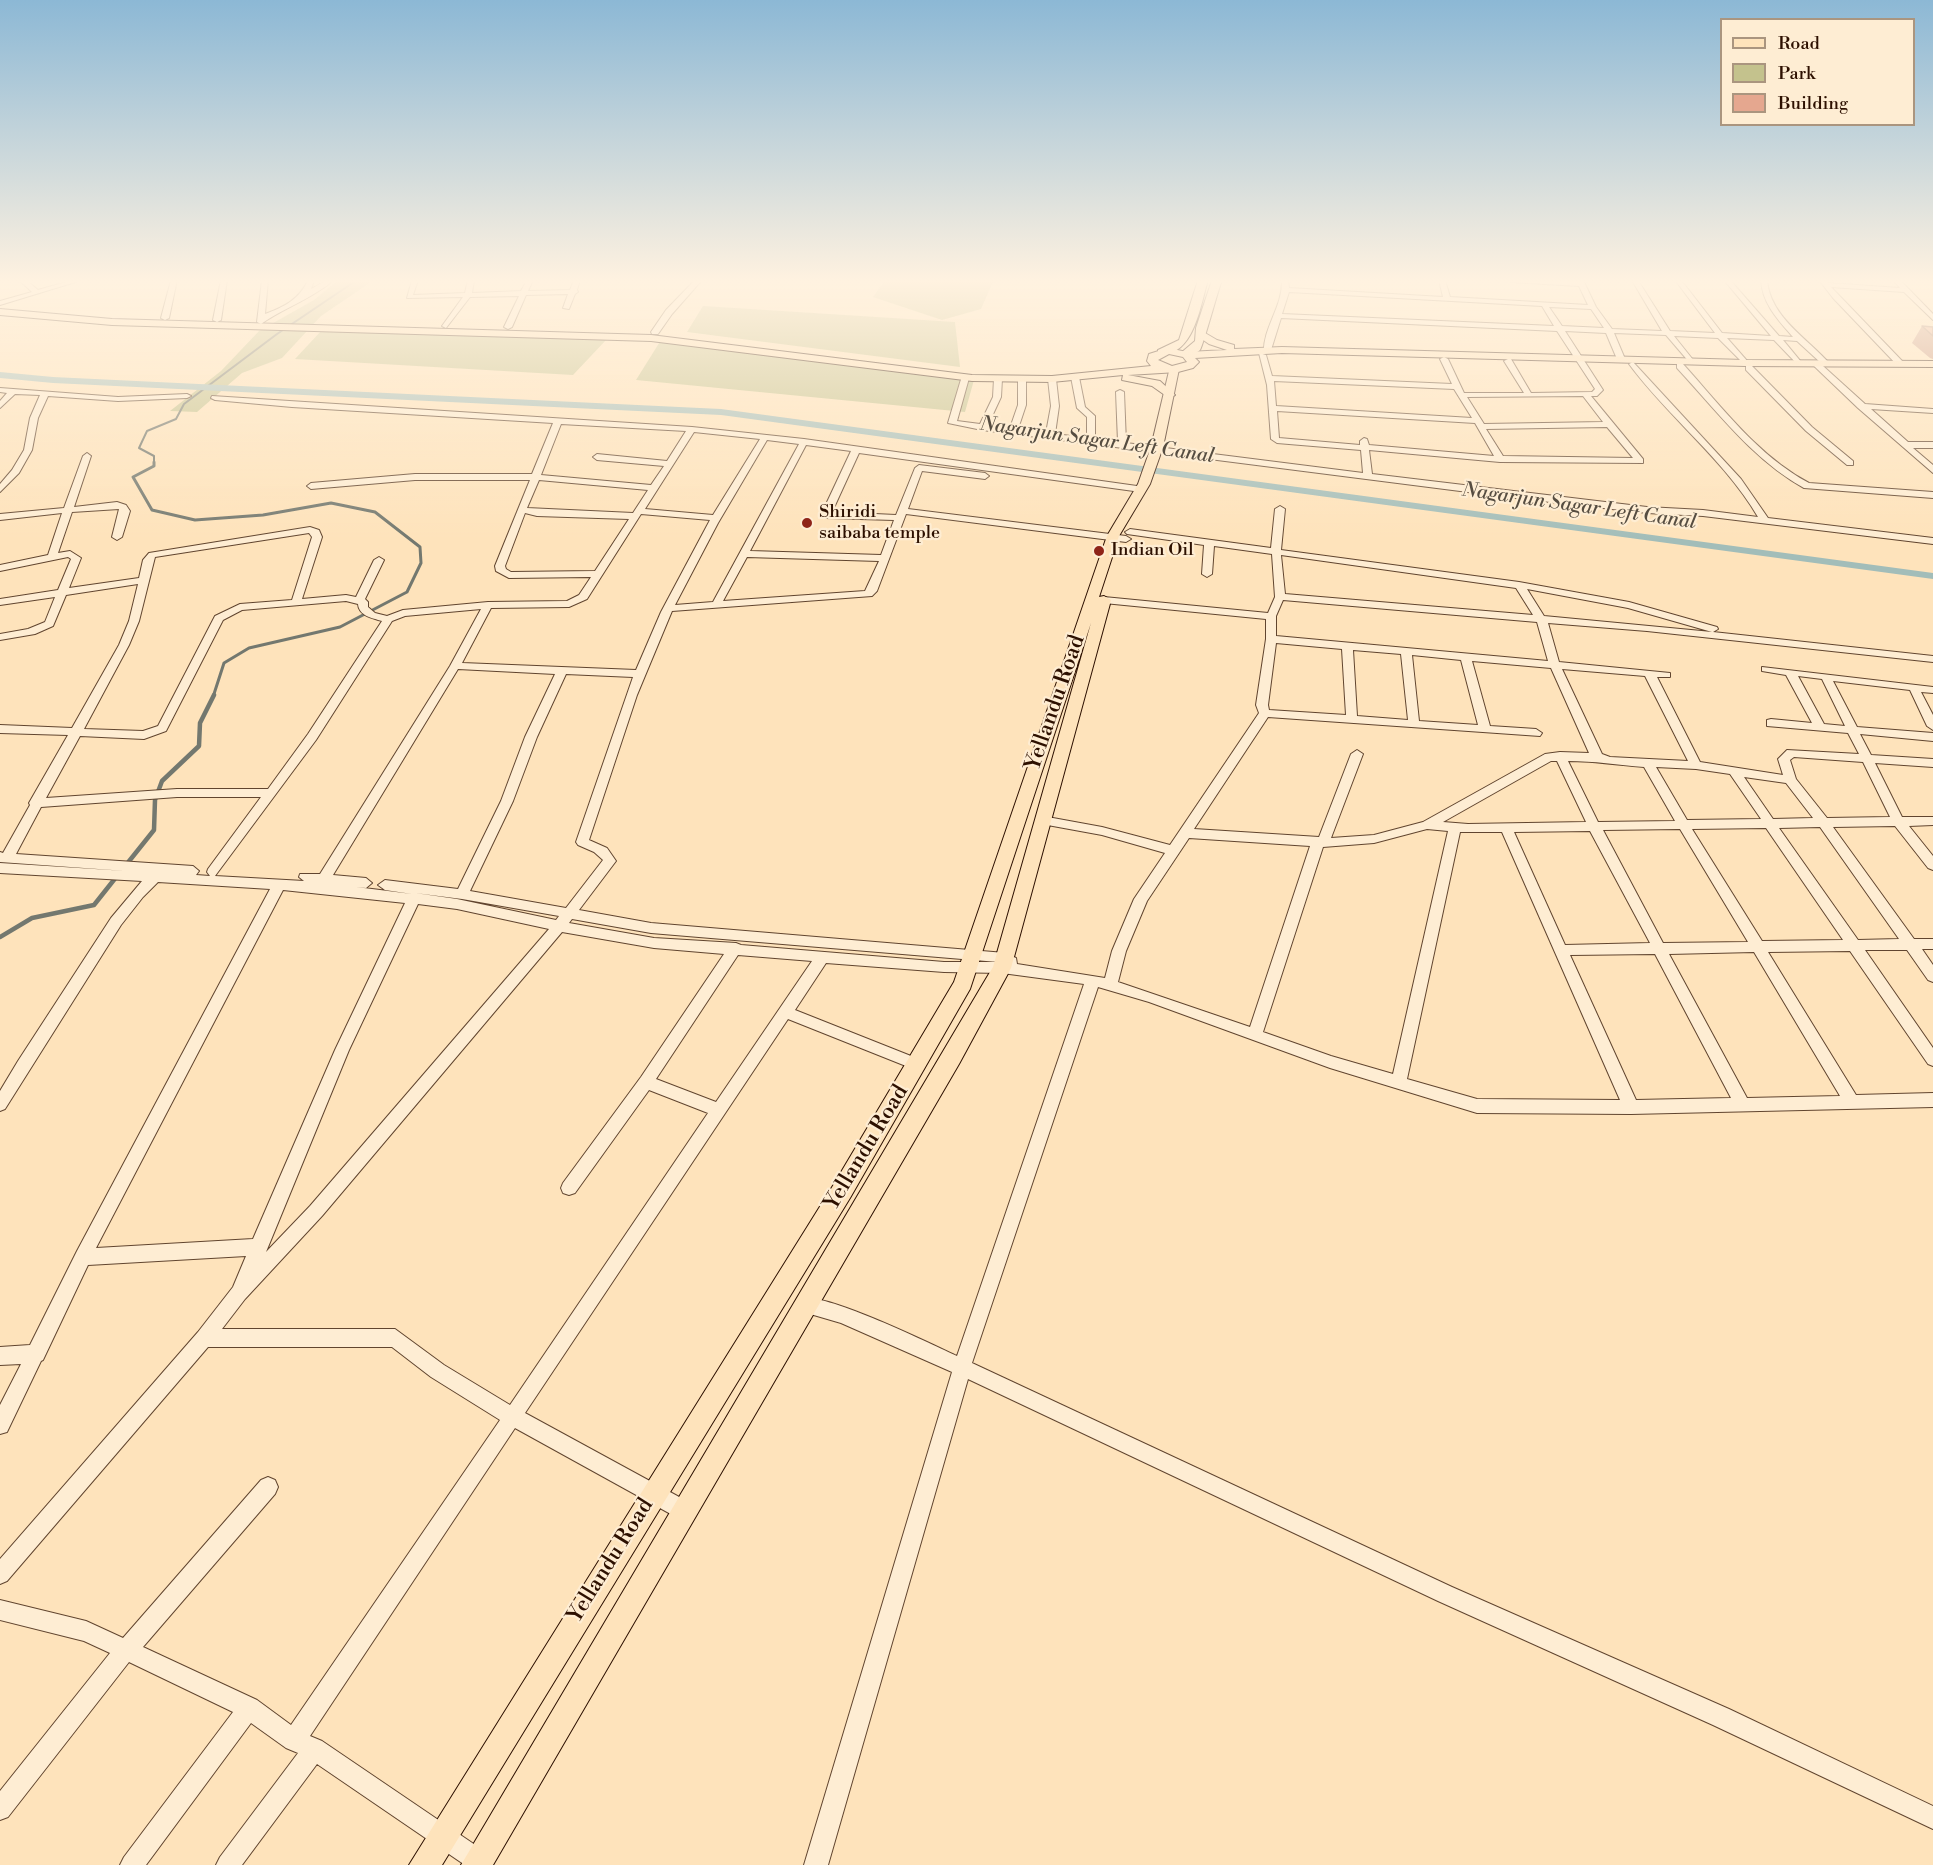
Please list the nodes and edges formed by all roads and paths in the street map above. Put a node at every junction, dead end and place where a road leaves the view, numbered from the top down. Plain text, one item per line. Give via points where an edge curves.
1 (879, 367) edge
2 (922, 367) edge
3 (1100, 367) edge
4 (1188, 367) edge
5 (1266, 367) edge
6 (1448, 367) edge
7 (1512, 367) edge
8 (1584, 367) edge
9 (1635, 367) edge
10 (1688, 367) edge
11 (1749, 367) edge
12 (1823, 367) edge
13 (1878, 367) edge
14 (1169, 368) joint
15 (1933, 369) edge
16 (1075, 377) junction
17 (965, 378) junction
18 (1186, 378) dead end
19 (1269, 378) junction
20 (998, 379) junction
21 (1052, 379) junction
22 (1022, 380) junction
23 (0, 390) edge
24 (1459, 391) junction
25 (13, 392) junction
26 (1120, 392) dead end
27 (45, 394) junction
28 (1585, 394) junction
29 (1169, 395) junction
30 (1529, 395) junction
31 (187, 396) dead end
32 (215, 398) dead end
33 (1179, 404) dead end
34 (0, 406) edge
35 (1861, 406) junction
36 (1273, 408) junction
37 (1933, 411) edge
38 (558, 420) junction
39 (1479, 424) junction
40 (1611, 424) junction
41 (981, 428) junction
42 (692, 429) junction
43 (1013, 432) junction
44 (1050, 436) junction
45 (765, 437) junction
46 (1092, 441) junction
47 (804, 442) junction
48 (1122, 444) junction
49 (1365, 444) junction
50 (1905, 445) junction
51 (1933, 445) edge
52 (856, 449) junction
53 (1495, 450) junction
54 (1160, 452) junction
55 (87, 456) dead end
56 (597, 457) dead end
57 (1500, 459) junction
58 (1850, 463) dead end
59 (669, 464) junction
60 (920, 464) junction
61 (1933, 470) edge
62 (1368, 475) junction
63 (985, 476) dead end
64 (535, 477) junction
65 (310, 486) dead end
66 (1146, 487) junction
67 (653, 488) junction
68 (0, 489) edge
69 (1933, 495) edge
70 (68, 509) junction
71 (1280, 509) dead end
72 (522, 510) junction
73 (637, 514) junction
74 (903, 514) junction
75 (4, 517) edge
76 (714, 518) junction
77 (1765, 521) junction
78 (0, 528) edge
79 (1123, 536) junction
80 (117, 537) dead end
81 (1933, 541) edge
82 (1209, 543) junction
83 (1276, 550) junction
84 (743, 554) junction
85 (52, 557) junction
86 (884, 558) junction
87 (379, 560) dead end
88 (0, 568) edge
89 (597, 574) junction
90 (1207, 574) dead end
91 (143, 580) junction
92 (1519, 585) junction
93 (64, 592) junction
94 (1280, 597) junction
95 (359, 600) junction
96 (1104, 600) junction
97 (0, 602) edge
98 (296, 602) junction
99 (717, 603) junction
100 (488, 605) junction
101 (669, 608) junction
102 (1271, 616) junction
103 (388, 619) junction
104 (1541, 620) junction
105 (0, 637) edge
106 (1740, 638) junction
107 (1271, 639) junction
108 (1347, 646) junction
109 (1406, 651) junction
110 (1466, 657) junction
111 (1933, 660) edge
112 (1555, 665) junction
113 (455, 666) junction
114 (1766, 669) dead end
115 (562, 670) junction
116 (1790, 672) junction
117 (640, 674) junction
118 (1650, 675) junction
119 (1666, 675) dead end
120 (1826, 677) junction
121 (1914, 688) junction
122 (1933, 690) edge
123 (1265, 713) junction
124 (1352, 720) junction
125 (1414, 723) junction
126 (1771, 723) dead end
127 (1819, 726) junction
128 (1933, 726) edge
129 (0, 729) edge
130 (1485, 729) junction
131 (1854, 729) junction
132 (76, 732) junction
133 (1536, 733) dead end
134 (1933, 737) edge
135 (1357, 754) dead end
136 (1560, 756) junction
137 (1597, 757) junction
138 (1869, 758) junction
139 (1648, 763) junction
140 (1933, 764) edge
141 (1696, 765) junction
142 (1733, 770) junction
143 (1790, 780) junction
144 (270, 793) junction
145 (35, 803) junction
146 (1042, 820) junction
147 (1898, 821) junction
148 (1933, 821) edge
149 (1823, 822) junction
150 (1772, 823) junction
151 (1683, 824) junction
152 (1427, 825) junction
153 (1455, 826) junction
154 (1594, 826) junction
155 (1506, 827) junction
156 (1187, 833) junction
157 (1321, 842) junction
158 (1174, 851) junction
159 (3, 860) edge
160 (1933, 864) edge
161 (213, 872) junction
162 (152, 874) junction
163 (324, 878) junction
164 (279, 884) junction
165 (462, 894) junction
166 (414, 898) junction
167 (563, 920) junction
168 (1910, 944) junction
169 (1933, 944) edge
170 (1854, 945) junction
171 (1757, 946) junction
172 (736, 948) junction
173 (1659, 948) junction
174 (1562, 950) junction
175 (824, 956) junction
176 (969, 961) junction
177 (1009, 965) junction
178 (1933, 976) edge
179 (1101, 983) junction
180 (785, 1012) junction
181 (1255, 1034) junction
182 (1933, 1060) edge
183 (916, 1064) junction
184 (646, 1082) junction
185 (1400, 1082) junction
186 (1933, 1100) edge
187 (1852, 1102) junction
188 (0, 1104) edge
189 (1742, 1104) junction
190 (1631, 1107) junction
191 (718, 1110) junction
192 (569, 1188) dead end
193 (260, 1247) junction
194 (82, 1257) junction
195 (239, 1293) junction
196 (806, 1305) junction
197 (204, 1338) junction
198 (37, 1354) junction
199 (0, 1356) edge
200 (962, 1366) junction
201 (513, 1419) junction
202 (0, 1425) edge
203 (268, 1487) dead end
204 (653, 1492) junction
205 (685, 1511) junction
206 (0, 1574) edge
207 (0, 1610) edge
208 (126, 1650) junction
209 (249, 1708) junction
210 (304, 1744) junction
211 (0, 1809) edge
212 (1933, 1818) edge
213 (443, 1835) junction
214 (477, 1863) edge
215 (132, 1865) edge
216 (228, 1865) edge
217 (424, 1865) edge
218 (816, 1865) edge

1 - 17 highway
2 - 3 highway via 982,372
4 - 18 main road
5 - 19 street
6 - 24 street
7 - 30 street
8 - 28 street via 1599,390
9 - 77 street via 1654,393 1753,498
10 - 69 street via 1761,451 1794,481 1807,486
11 - 58 street via 1809,429
12 - 35 street
13 - 15 highway
14 - 16 highway
14 - 29 main road, Yellandu Road
16 - 21 highway
16 - 29 highway via 1138,379 1156,383
16 - 46 street via 1081,408 1091,416
17 - 20 highway
17 - 41 street via 952,423
19 - 24 street
19 - 36 street
20 - 22 highway
20 - 41 street via 997,397
21 - 22 highway
21 - 44 street via 1055,406
22 - 43 street via 1022,405
23 - 25 street
24 - 30 street
24 - 39 street
25 - 27 street
25 - 34 street
26 - 48 street
27 - 31 street via 118,399
27 - 68 street via 34,418 28,450
28 - 30 street
28 - 40 street
29 - 54 main road, Yellandu Road
32 - 38 street
33 - 54 main road, Yellandu Road
35 - 37 street
35 - 50 street
36 - 39 street
36 - 49 street via 1274,435
38 - 42 street
38 - 64 street
39 - 40 street
39 - 53 street
40 - 57 street via 1640,461
41 - 43 street
42 - 45 street
42 - 59 street
43 - 44 street
44 - 46 street
45 - 47 street
45 - 76 street
46 - 48 street
47 - 52 street
47 - 84 street
48 - 54 street
49 - 53 street
49 - 57 street
49 - 62 street
50 - 51 street
50 - 61 street
52 - 60 street
52 - 74 street via 826,515
53 - 57 street
54 - 62 street
54 - 66 main road, Yellandu Road
55 - 70 street
56 - 59 street
59 - 67 street
60 - 63 street
60 - 66 street
60 - 74 street
62 - 77 street via 1635,509
64 - 65 street via 415,477
64 - 67 street
64 - 72 street
66 - 79 main road, Yellandu Road
67 - 73 street
70 - 75 street
70 - 80 street via 123,507
70 - 85 street
71 - 83 street
72 - 73 street
72 - 89 street via 501,572
73 - 76 street
73 - 89 street
74 - 79 street
74 - 86 street
75 - 78 street
76 - 101 street
77 - 81 street
79 - 82 street
79 - 96 main road, Yellandu Road
79 - 176 main road, Yellandu Road
82 - 83 street
82 - 90 street
83 - 92 street
83 - 94 street
84 - 86 street
84 - 99 street
85 - 88 street
85 - 93 street via 69,554 76,558
86 - 99 street via 872,591 862,596
87 - 95 street
89 - 100 street via 583,597 569,604
91 - 93 street
91 - 98 street via 148,560 158,552 310,530 318,537
91 - 132 street via 124,645
92 - 104 street
92 - 106 street via 1629,605
93 - 97 street
93 - 105 street via 45,627
94 - 102 street
94 - 104 street
95 - 98 street
95 - 103 street via 371,615
96 - 102 street
96 - 146 main road, Yellandu Road
98 - 132 street via 240,607 219,618 162,728 144,735
99 - 101 street
100 - 103 street
100 - 113 street
101 - 117 street
102 - 107 street
103 - 144 street via 312,737
104 - 106 street
104 - 112 street
106 - 111 street
107 - 108 street
107 - 123 street via 1262,705
108 - 109 street
108 - 124 street
109 - 110 street
109 - 125 street
110 - 112 street
110 - 130 street
112 - 118 street
112 - 137 street
113 - 115 street
113 - 163 street
114 - 116 street
115 - 117 street
115 - 165 street via 507,801
116 - 120 street
116 - 127 street
117 - 167 street via 582,842 598,848 610,861
118 - 119 street
118 - 141 street
120 - 121 street
120 - 131 street
121 - 122 street
121 - 128 street
123 - 124 street
123 - 156 street
124 - 125 street
125 - 130 street
126 - 127 street
127 - 131 street
129 - 132 street
130 - 133 street
131 - 134 street
131 - 138 street
132 - 145 street
135 - 157 street
136 - 137 street
136 - 152 street via 1549,757
136 - 154 street
137 - 139 street
138 - 140 street
138 - 143 street via 1791,753 1784,759
138 - 147 street
139 - 141 street
139 - 151 street
141 - 142 street
142 - 143 street
142 - 150 street
143 - 149 street
144 - 145 street via 177,793
144 - 161 street
145 - 159 street
146 - 158 street via 1102,831
146 - 177 main road, Yellandu Road
147 - 148 street
147 - 149 street
147 - 160 street
149 - 150 street
149 - 168 street
150 - 151 street
150 - 170 street
151 - 154 street
151 - 171 street
152 - 153 street
152 - 157 street via 1374,839
153 - 155 street
153 - 185 street
154 - 155 street
154 - 173 street
155 - 174 street
156 - 157 street
156 - 158 street
157 - 181 street
158 - 179 street via 1141,899
159 - 162 street
161 - 162 street
161 - 163 street
162 - 164 street
162 - 188 street via 119,918
163 - 165 street
164 - 166 street
164 - 194 street
165 - 167 street
166 - 167 street
166 - 193 street via 342,1050
167 - 172 street via 654,943
167 - 176 street
167 - 195 street via 316,1211
168 - 169 street
168 - 170 street
168 - 178 street
170 - 171 street
170 - 182 street
171 - 173 street
171 - 187 street
172 - 175 street
172 - 184 street
173 - 174 street
173 - 189 street
174 - 190 street
175 - 176 street
175 - 180 street
176 - 177 street
176 - 183 main road, Yellandu Road via 963,984
177 - 179 street
177 - 196 main road, Yellandu Road
179 - 181 street
179 - 200 street
180 - 183 street
180 - 191 street
181 - 185 street
183 - 204 main road, Yellandu Road via 842,1191
184 - 191 street
184 - 192 street
185 - 190 street via 1477,1106
186 - 187 street
187 - 189 street
189 - 190 street
191 - 201 street
193 - 194 street
193 - 195 street
194 - 198 street
195 - 197 street
196 - 200 street via 842,1315
196 - 205 main road, Yellandu Road
197 - 201 street via 395,1338 415,1357
197 - 206 street
198 - 199 street
198 - 202 street
200 - 212 street
200 - 218 street
201 - 204 street
201 - 210 street
203 - 208 street
204 - 205 street
204 - 213 main road, Yellandu Road
205 - 214 main road, Yellandu Road
207 - 208 street via 86,1631
208 - 209 street
208 - 211 street
209 - 210 street
209 - 215 street
210 - 213 street
210 - 216 street
213 - 214 street
213 - 217 main road, Yellandu Road

